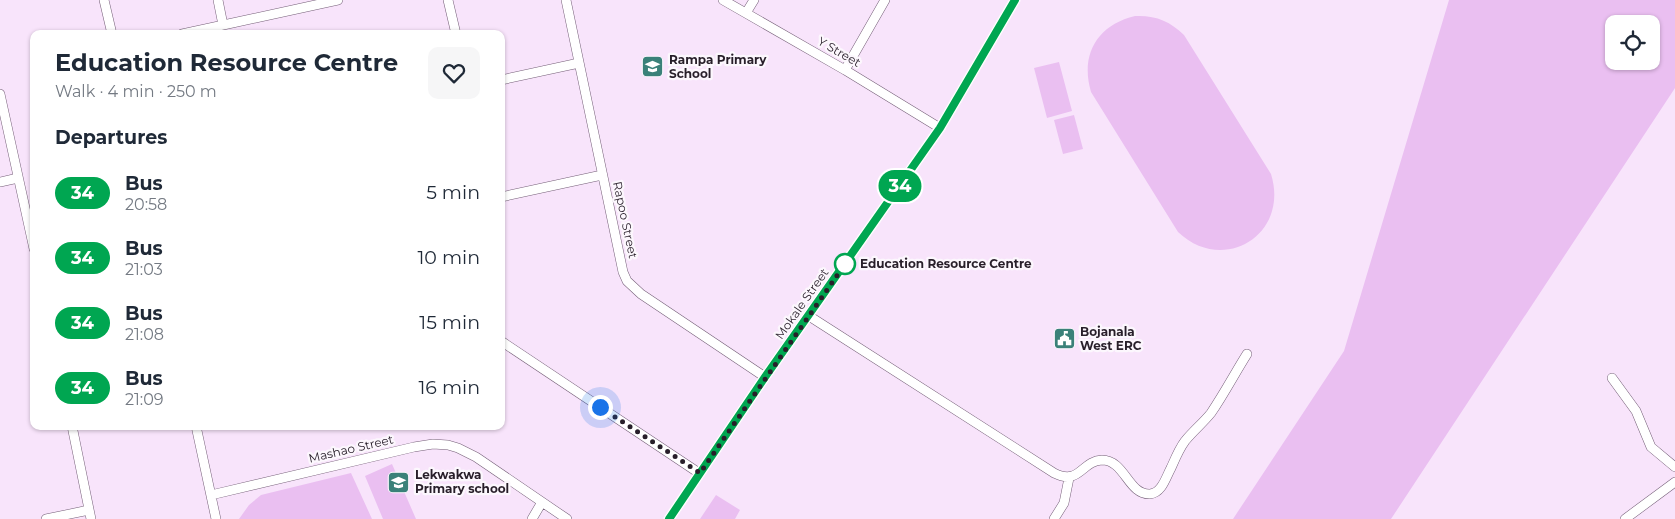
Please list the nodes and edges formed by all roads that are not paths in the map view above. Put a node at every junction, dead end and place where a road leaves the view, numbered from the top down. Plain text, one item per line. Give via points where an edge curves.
1 (104, 0) edge
2 (218, 0) edge
3 (338, 0) edge
4 (448, 0) edge
5 (566, 0) edge
6 (723, 0) edge
7 (754, 0) edge
8 (885, 0) edge
9 (1015, 0) edge
10 (746, 13) junction
11 (223, 25) junction
12 (111, 30) edge
13 (200, 30) edge
14 (455, 30) edge
15 (579, 63) junction
16 (845, 70) junction
17 (505, 79) edge
18 (0, 94) edge
19 (940, 128) junction
20 (602, 175) junction
21 (18, 178) junction
22 (0, 182) edge
23 (505, 196) edge
24 (30, 231) edge
25 (808, 316) junction
26 (505, 343) edge
27 (1247, 354) dead end
28 (765, 377) junction
29 (1612, 378) dead end
30 (73, 430) edge
31 (197, 430) edge
32 (1675, 467) edge
33 (700, 473) junction
34 (1068, 478) junction
35 (1675, 482) edge
36 (212, 495) junction
37 (542, 502) junction
38 (90, 514) edge
39 (46, 519) edge
40 (216, 519) edge
41 (532, 519) edge
42 (567, 519) edge
43 (669, 519) edge
44 (1054, 519) edge
45 (1625, 519) edge

1 - 12 street
2 - 11 street
3 - 11 street
4 - 14 street
5 - 15 street, Rapoo Street
6 - 10 street, Y Street
7 - 10 street
8 - 16 street
9 - 19 street, Mokale Street
10 - 16 street, Y Street
11 - 13 street
15 - 17 street
15 - 20 street, Rapoo Street
16 - 19 street, Y Street
18 - 21 street
19 - 25 street, Mokale Street
20 - 23 street
20 - 28 street, Rapoo Street via 627,281 641,294
21 - 22 street
21 - 24 street
25 - 28 street, Mokale Street
25 - 34 street via 1054,473
26 - 33 street
27 - 34 street via 1211,412 1183,443 1158,490 1150,494 1139,492 1120,469 1104,460
28 - 33 street, Mokale Street
29 - 32 street via 1636,411 1651,448
30 - 38 street
31 - 36 street
33 - 43 street, Mokale Street
34 - 44 street via 1064,503
35 - 45 street
36 - 37 street, Mashao Street via 433,444 448,445 476,457
36 - 40 street
37 - 41 street
37 - 42 street, Mashao Street
38 - 39 street

